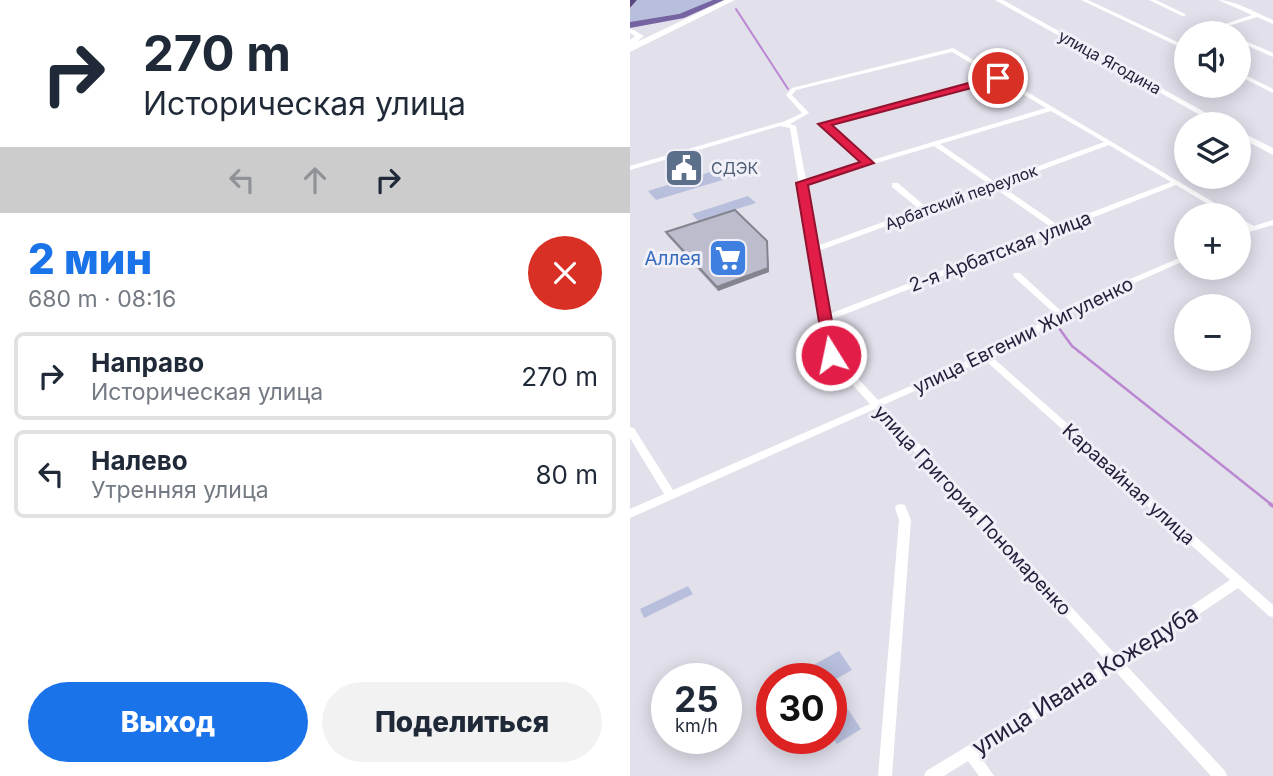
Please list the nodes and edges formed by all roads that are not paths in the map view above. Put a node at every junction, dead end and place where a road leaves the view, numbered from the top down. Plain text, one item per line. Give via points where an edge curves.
1 (633, 0) edge
2 (720, 0) edge
3 (731, 0) edge
4 (998, 0) edge
5 (1084, 0) edge
6 (1166, 0) edge
7 (1221, 0) edge
8 (1154, 1) edge
9 (630, 5) edge
10 (1184, 15) dead end
11 (1258, 15) junction
12 (1240, 21) edge
13 (1273, 22) edge
14 (630, 27) edge
15 (1172, 41) edge
16 (631, 45) edge
17 (1251, 45) edge
18 (1273, 55) edge
19 (998, 78) junction
20 (1251, 80) edge
21 (1273, 91) edge
22 (1049, 109) junction
23 (1200, 112) edge
24 (788, 123) junction
25 (1251, 140) edge
26 (1109, 143) junction
27 (934, 144) junction
28 (1273, 152) edge
29 (868, 163) junction
30 (630, 168) edge
31 (1174, 182) edge
32 (802, 183) junction
33 (1174, 183) edge
34 (895, 185) dead end
35 (994, 185) junction
36 (1186, 189) edge
37 (1210, 203) edge
38 (925, 210) junction
39 (1273, 222) edge
40 (1057, 228) junction
41 (1253, 228) edge
42 (813, 250) junction
43 (1174, 262) edge
44 (1017, 275) dead end
45 (1060, 314) junction
46 (824, 319) junction
47 (986, 356) junction
48 (877, 405) junction
49 (630, 430) edge
50 (671, 496) junction
51 (901, 508) dead end
52 (630, 514) edge
53 (1238, 581) junction
54 (1273, 612) edge
55 (1115, 664) junction
56 (970, 753) junction
57 (885, 776) edge
58 (931, 776) edge
59 (987, 776) edge
60 (1220, 776) edge

1 - 9 highway
2 - 14 main road via 681,16
3 - 16 main road
4 - 23 street, улица Ягодина
5 - 15 street
6 - 8 street
7 - 11 street
8 - 10 street
11 - 12 street
11 - 13 street
14 - 16 main road via 640,35
17 - 18 street
19 - 22 street
19 - 24 street via 953,50 794,89 789,94 806,113
19 - 29 street via 824,124
20 - 21 street
22 - 26 street
22 - 27 street
24 - 30 street
24 - 32 street, улица Григория Пономаренко via 793,126
25 - 28 street
26 - 31 street
26 - 35 street, Арбатский переулок
27 - 29 street
27 - 35 street
29 - 32 street
32 - 42 street, улица Григория Пономаренко
33 - 40 street, 2-я Арбатская улица
34 - 38 street
35 - 38 street, Арбатский переулок
35 - 40 street
36 - 37 street
38 - 42 street, Арбатский переулок
39 - 41 street
40 - 46 street, 2-я Арбатская улица
42 - 46 street, улица Григория Пономаренко
43 - 45 street, улица Евгении Жигуленко
44 - 45 street
45 - 47 street, улица Евгении Жигуленко
46 - 48 street, улица Григория Пономаренко via 831,355
47 - 48 street, улица Евгении Жигуленко
47 - 53 street, Каравайная улица
48 - 50 street, улица Евгении Жигуленко
48 - 55 street, улица Григория Пономаренко
49 - 50 street
50 - 52 street, улица Евгении Жигуленко
51 - 57 street via 905,520 901,596
53 - 54 street, Каравайная улица
53 - 55 street, улица Ивана Кожедуба
55 - 56 street, улица Ивана Кожедуба
55 - 60 street, улица Григория Пономаренко
56 - 58 street, улица Ивана Кожедуба
56 - 59 street

